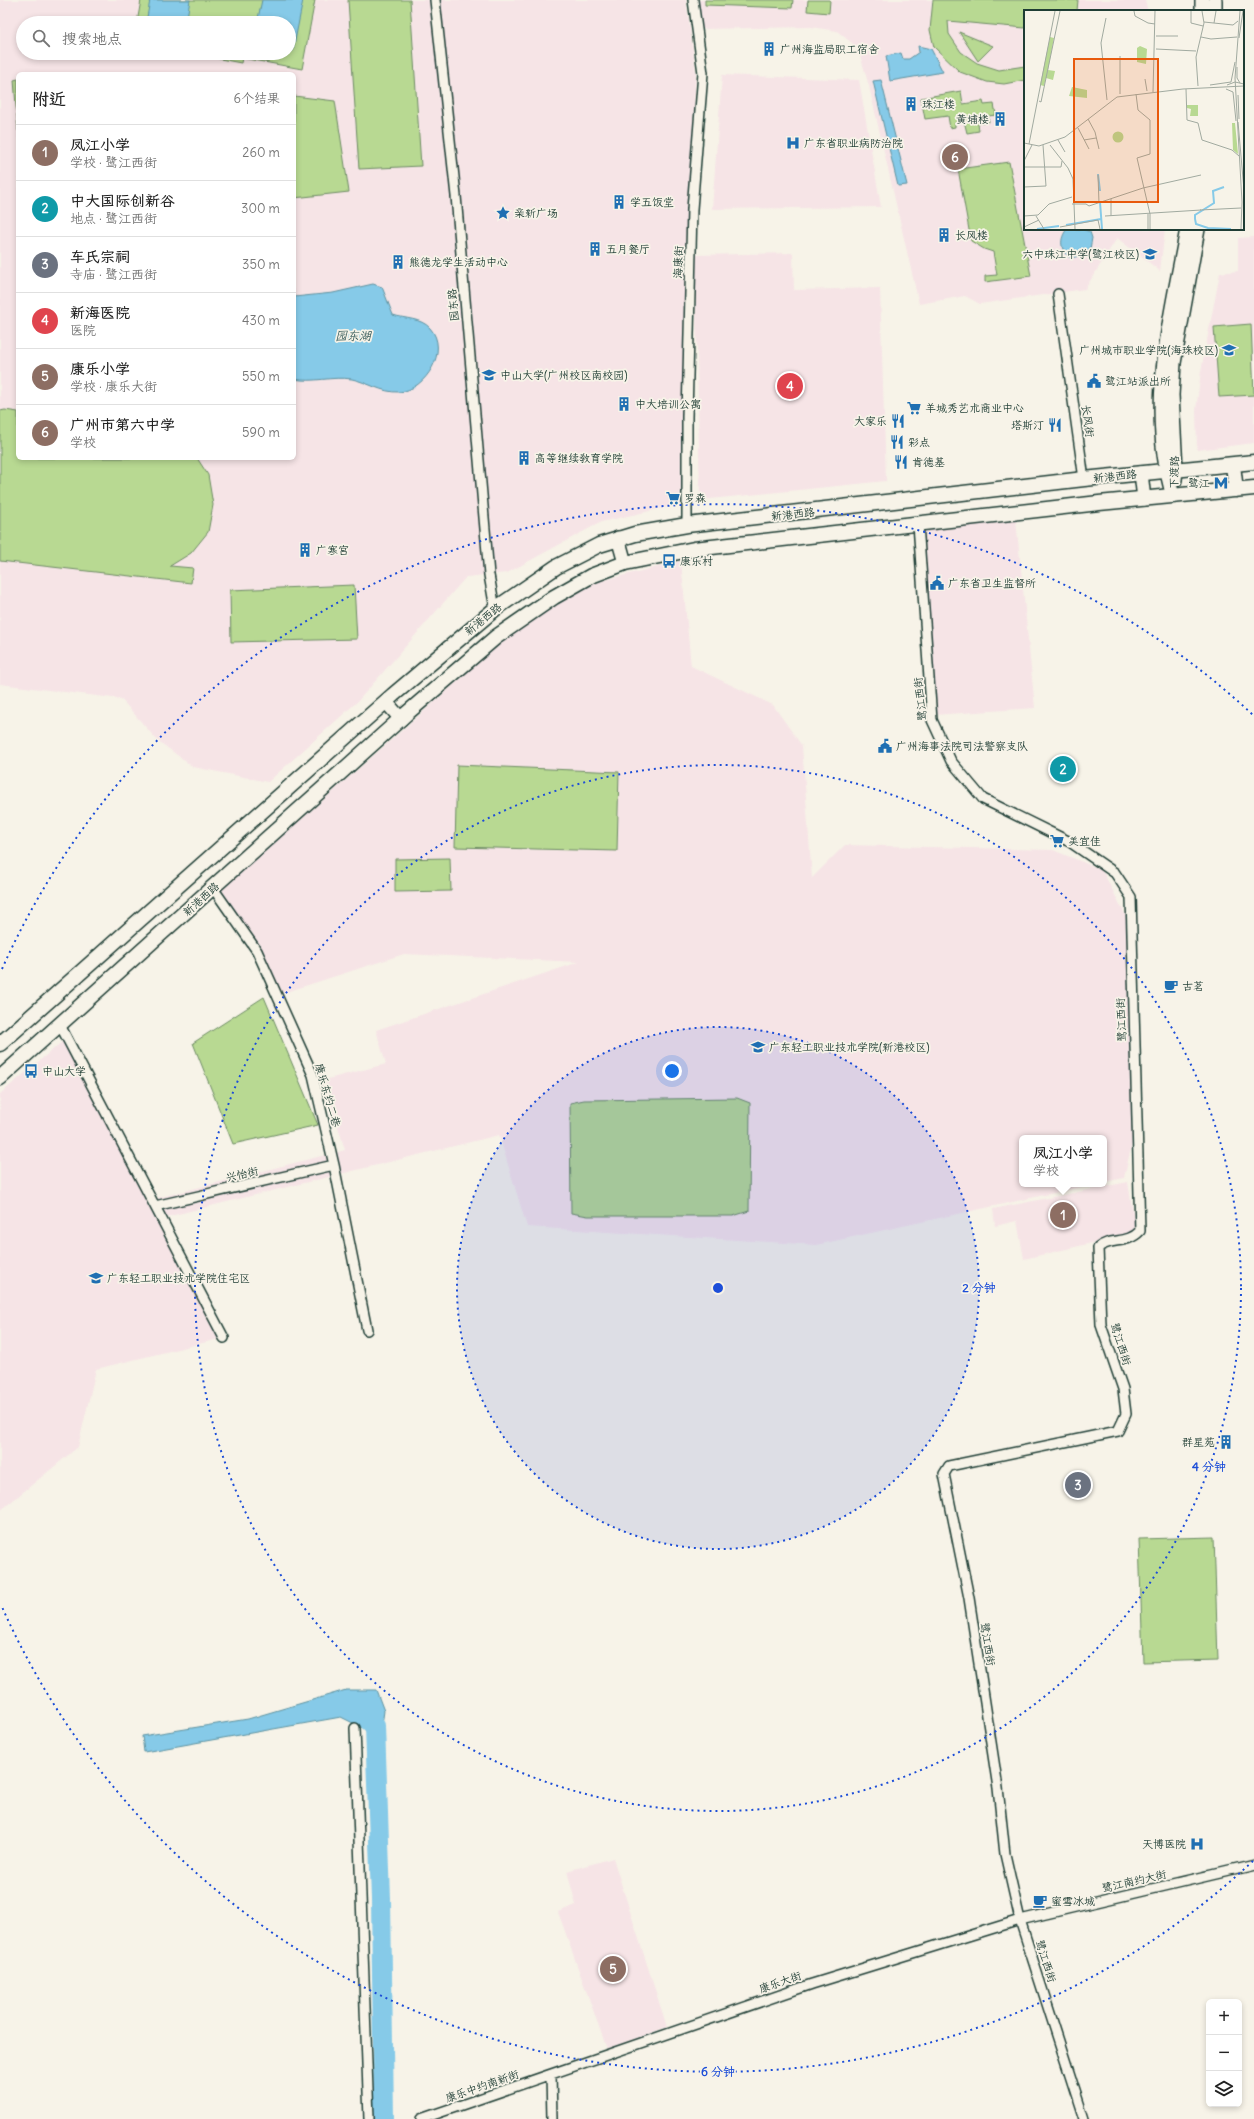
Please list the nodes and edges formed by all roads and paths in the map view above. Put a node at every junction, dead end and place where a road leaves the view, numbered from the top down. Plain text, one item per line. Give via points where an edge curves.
1 (435, 0) edge
2 (693, 0) edge
3 (1187, 230) edge
4 (1198, 230) edge
5 (1058, 294) dead end
6 (1254, 462) edge
7 (1233, 464) junction
8 (1171, 470) junction
9 (1141, 473) junction
10 (1084, 479) junction
11 (1254, 488) edge
12 (1236, 490) junction
13 (1173, 496) junction
14 (1144, 498) junction
15 (918, 524) junction
16 (687, 525) junction
17 (618, 538) junction
18 (625, 563) junction
19 (495, 609) junction
20 (386, 702) junction
21 (401, 718) junction
22 (213, 888) junction
23 (60, 1025) junction
24 (0, 1044) edge
25 (0, 1078) edge
26 (334, 1165) junction
27 (155, 1206) junction
28 (367, 1330) dead end
29 (224, 1338) dead end
30 (355, 1728) dead end
31 (1254, 1865) edge
32 (1020, 1920) junction
33 (552, 2075) junction
34 (369, 2119) edge
35 (421, 2119) edge
36 (552, 2119) edge
37 (1084, 2119) edge

1 - 19 street, 园东路 via 456,196 489,575
2 - 16 street, 海康街 via 703,73 692,208
3 - 8 main road, 下渡路 via 1162,370 1161,411
4 - 8 main road, 下渡路 via 1174,363
5 - 10 street, 长风街
6 - 7 main road, 新港西路
7 - 8 main road, 新港西路
7 - 12 main road
8 - 9 main road, 新港西路
8 - 13 main road, 下渡路
9 - 10 main road, 新港西路
9 - 14 main road
10 - 16 main road, 新港西路
11 - 12 main road, 新港西路
12 - 13 main road, 新港西路
13 - 14 main road, 新港西路
14 - 15 main road, 新港西路
15 - 18 main road, 新港西路 via 694,549
15 - 32 street, 鹭江西街 via 932,720 951,761 983,799 1070,842 1114,872 1131,898 1140,1231 1133,1238 1102,1244 1098,1248 1101,1325 1123,1389 1126,1414 1118,1431 949,1466 944,1474 969,1598 998,1788 1005,1854
16 - 17 main road, 新港西路
17 - 18 main road
17 - 19 main road, 新港西路 via 556,567
18 - 21 main road, 新港西路 via 573,585 515,622
19 - 20 main road, 新港西路
20 - 21 main road
20 - 24 main road, 新港西路
21 - 22 main road, 新港西路
22 - 23 main road, 新港西路
22 - 26 street, 康乐东约二巷 via 256,951 313,1075
23 - 25 main road, 新港西路
23 - 27 street
26 - 27 street, 兴怡街
26 - 28 street, 康乐东约二巷
27 - 29 street
30 - 34 street
31 - 32 street, 鹭江南约大街
32 - 33 street, 康乐大街 via 812,1984
32 - 37 street, 鹭江西街
33 - 35 street, 康乐中约南新街
33 - 36 street

